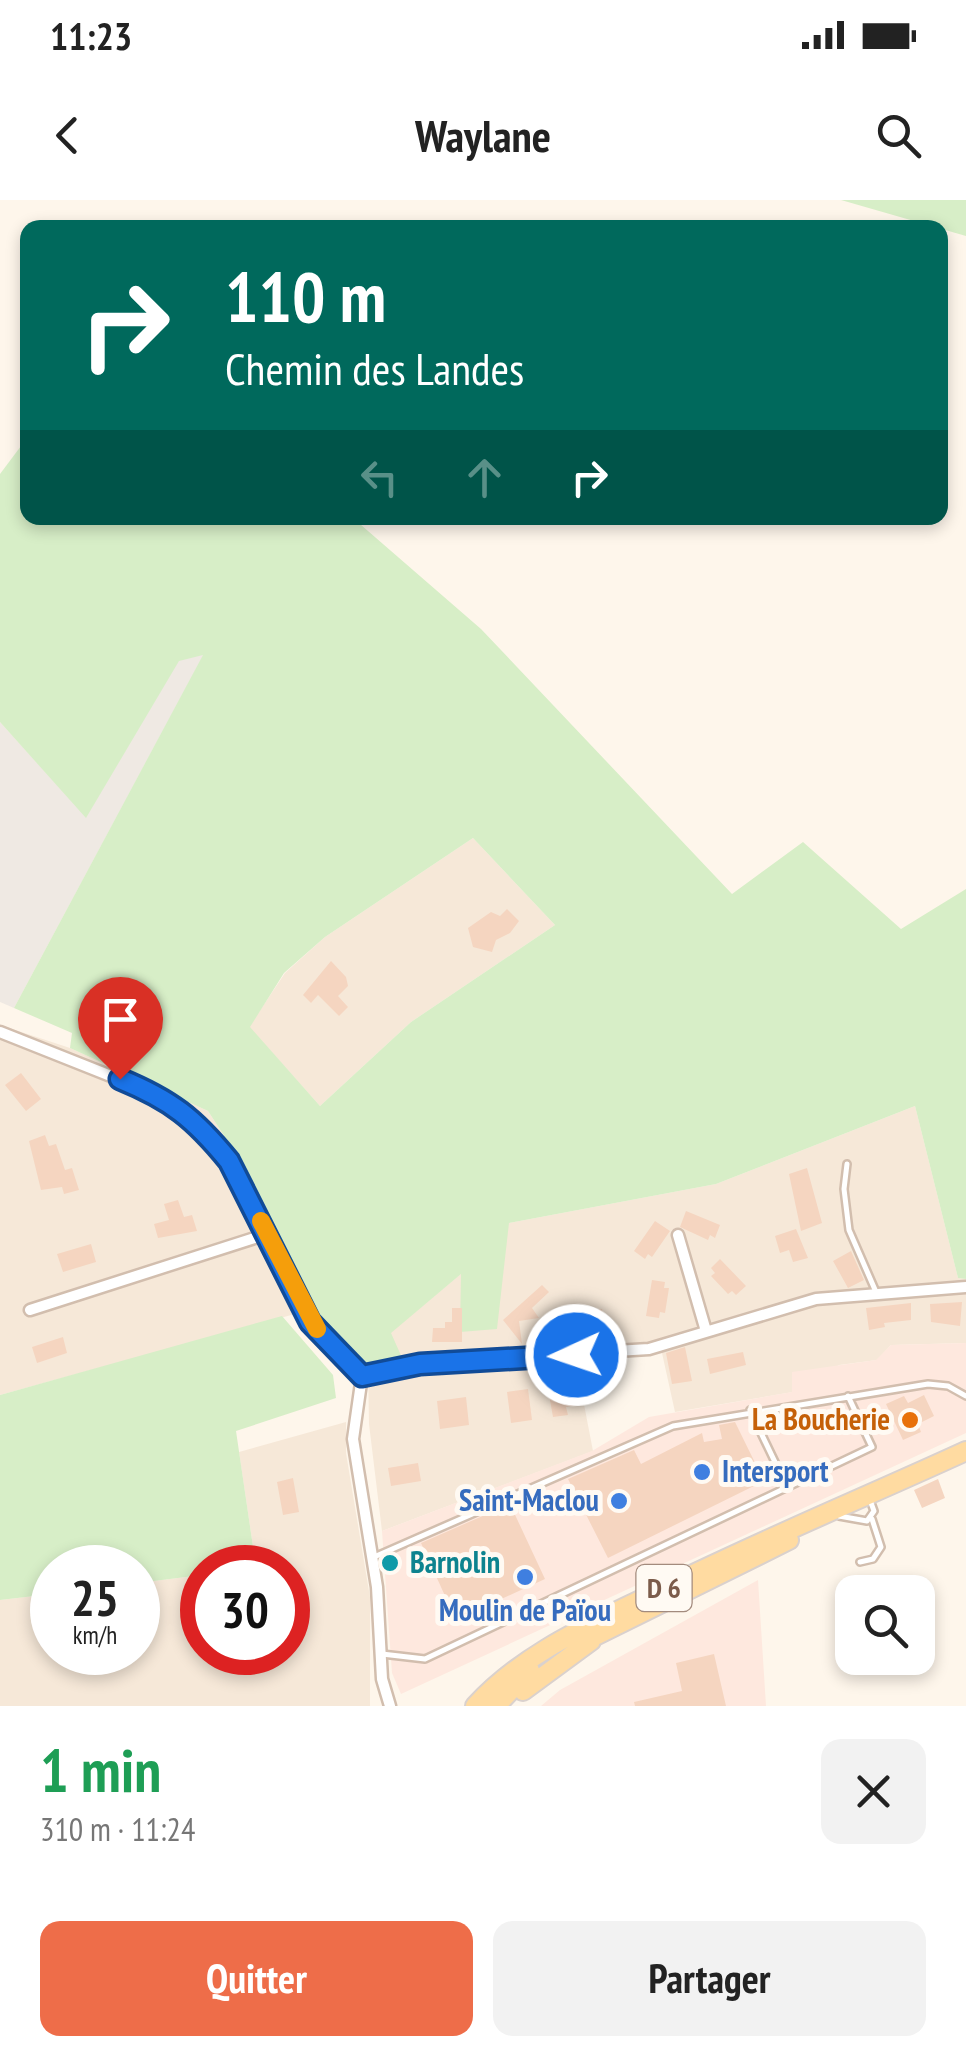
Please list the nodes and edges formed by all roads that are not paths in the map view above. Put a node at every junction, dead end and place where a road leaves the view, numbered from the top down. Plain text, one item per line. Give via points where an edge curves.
1 (0, 1032) edge
2 (847, 1164) dead end
3 (267, 1234) junction
4 (678, 1235) dead end
5 (966, 1287) edge
6 (876, 1292) junction
7 (30, 1310) dead end
8 (706, 1330) junction
9 (362, 1376) junction
10 (847, 1395) junction
11 (966, 1399) edge
12 (750, 1410) junction
13 (966, 1451) edge
14 (787, 1487) junction
15 (868, 1496) junction
16 (836, 1515) junction
17 (872, 1519) junction
18 (373, 1558) junction
19 (860, 1562) dead end
20 (610, 1629) junction
21 (379, 1654) junction
22 (391, 1706) edge
23 (475, 1706) edge
24 (496, 1706) edge
25 (510, 1706) edge

1 - 3 street via 146,1090 194,1118 229,1161
2 - 6 lane via 849,1230
3 - 7 street
3 - 9 street via 310,1322
4 - 8 street
5 - 6 street
6 - 8 street via 788,1304
8 - 9 street via 648,1349 420,1364
9 - 18 street via 353,1439
10 - 11 lane via 928,1384
10 - 12 lane
10 - 14 lane via 872,1447
12 - 14 lane
12 - 18 lane via 635,1439
13 - 15 main road, D 6
14 - 21 lane via 425,1659
15 - 16 main road, D 6
15 - 17 lane
15 - 23 main road, D 6 via 752,1543 555,1642
16 - 17 lane via 860,1523
16 - 20 main road, D 6
17 - 19 lane via 882,1547 874,1559
18 - 21 street
20 - 24 main road, D 6 via 538,1663
20 - 25 main road via 542,1675
21 - 22 street

